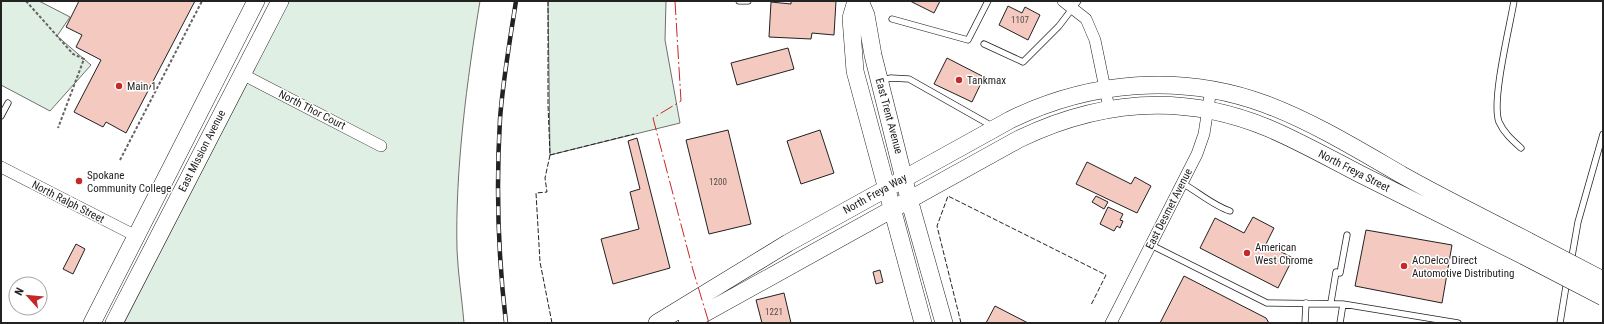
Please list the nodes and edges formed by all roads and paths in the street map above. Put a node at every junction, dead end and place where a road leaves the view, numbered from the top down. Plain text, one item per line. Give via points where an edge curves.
1 (26, 1) edge
2 (202, 1) edge
3 (256, 1) edge
4 (280, 1) edge
5 (739, 1) edge
6 (748, 1) edge
7 (856, 1) edge
8 (860, 1) edge
9 (988, 1) edge
10 (1063, 1) edge
11 (1514, 1) edge
12 (1076, 5) edge
13 (892, 19) dead end
14 (984, 44) dead end
15 (242, 74) junction
16 (879, 80) junction
17 (1104, 88) junction
18 (1211, 89) junction
19 (8, 103) dead end
20 (1108, 108) junction
21 (1208, 111) junction
22 (1, 116) edge
23 (58, 128) dead end
24 (995, 128) junction
25 (1603, 134) edge
26 (381, 146) dead end
27 (1521, 148) dead end
28 (120, 160) dead end
29 (1, 167) edge
30 (905, 178) junction
31 (1182, 183) junction
32 (886, 188) junction
33 (909, 199) junction
34 (892, 210) junction
35 (1230, 211) dead end
36 (1347, 235) dead end
37 (136, 236) junction
38 (788, 243) junction
39 (1151, 245) junction
40 (1526, 249) junction
41 (1603, 280) edge
42 (1603, 297) edge
43 (724, 302) junction
44 (1331, 302) junction
45 (1306, 303) junction
46 (1343, 304) junction
47 (687, 318) edge
48 (92, 323) edge
49 (114, 323) edge
50 (657, 323) edge
51 (923, 323) edge
52 (944, 323) edge
53 (1111, 323) edge
54 (1305, 323) edge
55 (1340, 323) edge
56 (1458, 323) edge
57 (1560, 323) edge

1 - 23 path via 73,54 84,59
2 - 28 path
3 - 37 main road, East Mission Avenue
4 - 15 main road, East Mission Avenue
5 - 6 lane
7 - 32 main road, East Trent Avenue via 851,18 855,70
8 - 16 main road, East Trent Avenue via 866,15
9 - 13 lane via 968,40
10 - 12 street
11 - 27 lane via 1498,88 1497,111 1503,130
12 - 14 lane via 1022,62
12 - 17 street via 1086,19 1095,40
15 - 26 street, North Thor Court
15 - 49 main road, East Mission Avenue
16 - 24 lane via 909,79
16 - 30 main road, East Trent Avenue
17 - 18 main road, North Freya Street via 1154,84
17 - 20 street
17 - 24 main road, North Freya Way via 1048,103
18 - 21 street, East Desmet Avenue
18 - 40 main road, North Freya Street via 1265,104 1298,118 1437,194
19 - 22 lane
20 - 21 main road, North Freya Street via 1161,105
20 - 33 main road, North Freya Way via 1039,129
21 - 31 street, East Desmet Avenue via 1197,154
21 - 40 main road, North Freya Street via 1245,120 1288,138
24 - 30 main road, North Freya Way
25 - 57 lane via 1578,222
29 - 37 street, North Ralph Street
30 - 32 main road, North Freya Way
30 - 33 main road, East Trent Avenue
31 - 35 lane
31 - 39 street, East Desmet Avenue
32 - 34 main road, East Trent Avenue
32 - 38 main road, North Freya Way
33 - 34 main road, North Freya Way
33 - 52 main road, East Trent Avenue
34 - 43 main road, North Freya Way
34 - 51 main road, East Trent Avenue
36 - 44 lane via 1340,273 1336,272
37 - 48 main road, East Mission Avenue
38 - 43 main road via 786,255 748,279
38 - 47 main road, North Freya Way
39 - 45 lane via 1267,303
39 - 53 street, East Desmet Avenue
40 - 41 main road, North Freya Street, bridge
40 - 42 main road, North Freya Street, bridge
43 - 47 main road, North Freya Way
44 - 45 lane
44 - 46 lane
45 - 54 lane
46 - 55 lane
46 - 56 lane
47 - 50 main road, North Freya Way

